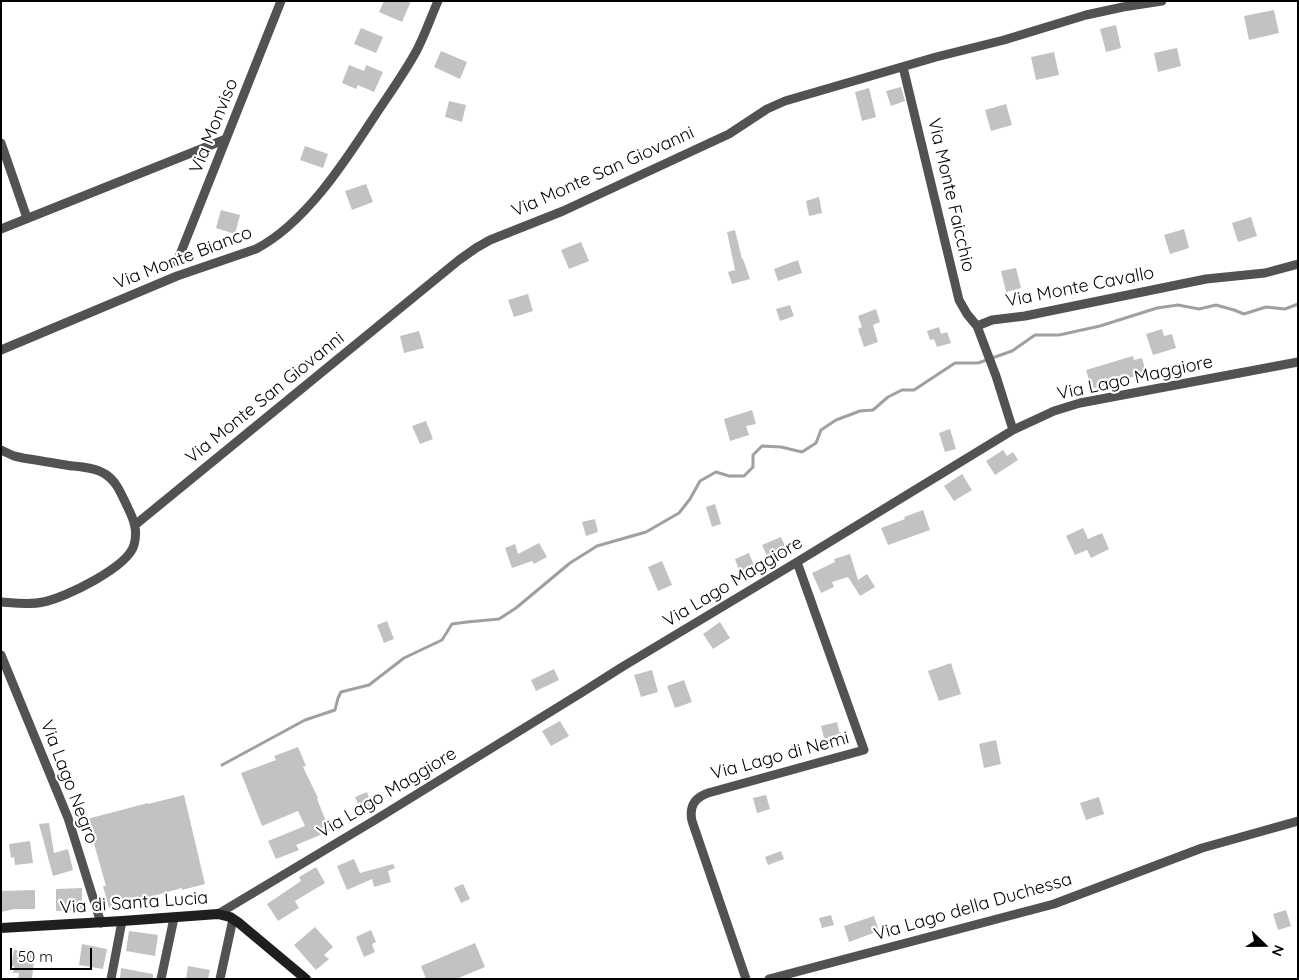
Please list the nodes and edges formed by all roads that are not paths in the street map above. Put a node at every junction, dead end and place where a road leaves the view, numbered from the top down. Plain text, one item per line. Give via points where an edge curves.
1 (281, 1) edge
2 (438, 1) edge
3 (1162, 1) edge
4 (903, 67) junction
5 (226, 139) junction
6 (1, 143) edge
7 (27, 218) junction
8 (1, 229) edge
9 (177, 262) dead end
10 (1298, 264) edge
11 (978, 326) junction
12 (1, 350) edge
13 (1298, 362) edge
14 (1013, 430) junction
15 (1, 450) edge
16 (135, 526) junction
17 (797, 562) junction
18 (1, 602) edge
19 (1, 655) edge
20 (1298, 821) edge
21 (218, 914) junction
22 (174, 918) junction
23 (233, 919) junction
24 (122, 921) junction
25 (101, 923) junction
26 (1, 928) edge
27 (112, 979) edge
28 (161, 979) edge
29 (220, 979) edge
30 (306, 979) edge
31 (746, 979) edge
32 (769, 979) edge

1 - 5 street, Via Monviso
2 - 12 street, Via Monte Bianco via 410,62 342,164 311,202 273,238 248,252 177,276
3 - 4 street, Via Monte San Giovanni via 1097,12
4 - 11 street, Via Monte Faicchio via 959,300
4 - 16 street, Via Monte San Giovanni via 778,104 728,134 563,211 481,244
5 - 7 street
5 - 9 street, Via Monviso
6 - 7 street
7 - 8 street
10 - 11 street, Via Monte Cavallo via 1265,273 1206,279 992,320
11 - 14 street
13 - 14 street, Via Lago Maggiore via 1080,403
14 - 17 street, Via Lago Maggiore
15 - 16 street via 14,456 94,469 106,474 117,486
16 - 18 street via 136,538 131,552 100,576 43,602
17 - 21 street, Via Lago Maggiore
17 - 31 street, Via Lago di Nemi via 864,750 708,793 693,803 692,821
19 - 25 street, Via Lago Negro via 68,818
20 - 32 street, Via Lago della Duchessa via 1202,848 1054,904
21 - 22 street, Via di Santa Lucia
21 - 23 street, Via di Santa Lucia
22 - 24 street, Via di Santa Lucia
22 - 28 street
23 - 29 street
23 - 30 street, Via di Santa Lucia
24 - 25 street, Via di Santa Lucia
24 - 27 street
25 - 26 street, Via di Santa Lucia

